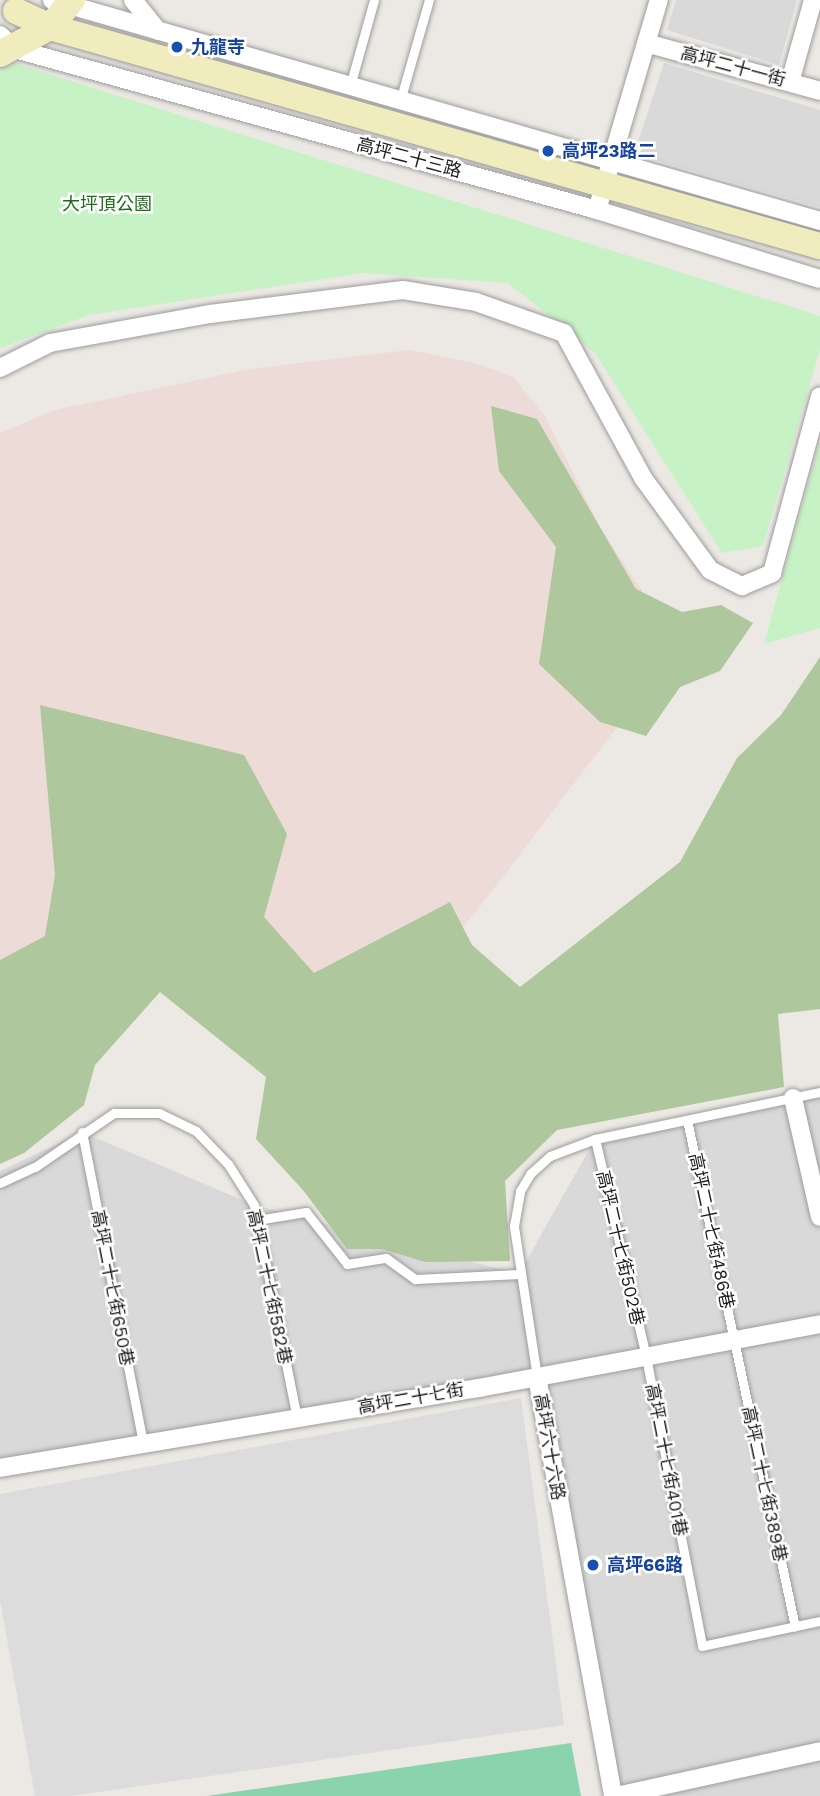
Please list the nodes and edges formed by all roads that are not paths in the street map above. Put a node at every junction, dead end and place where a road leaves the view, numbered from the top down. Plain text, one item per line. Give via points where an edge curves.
1 (133, 0) edge
2 (374, 0) edge
3 (429, 0) edge
4 (659, 0) edge
5 (813, 0) edge
6 (60, 9) edge
7 (14, 10) edge
8 (158, 31) junction
9 (646, 43) junction
10 (5, 46) edge
11 (790, 82) junction
12 (349, 87) junction
13 (820, 91) edge
14 (400, 102) junction
15 (608, 174) junction
16 (597, 210) junction
17 (820, 221) edge
18 (820, 246) edge
19 (820, 279) edge
20 (0, 368) edge
21 (820, 396) edge
22 (820, 1092) edge
23 (793, 1098) junction
24 (687, 1120) junction
25 (82, 1132) junction
26 (595, 1139) junction
27 (0, 1183) edge
28 (820, 1217) edge
29 (257, 1220) junction
30 (520, 1274) junction
31 (820, 1324) edge
32 (734, 1341) junction
33 (646, 1357) junction
34 (537, 1377) junction
35 (297, 1418) junction
36 (143, 1444) junction
37 (0, 1468) edge
38 (820, 1621) edge
39 (795, 1627) junction
40 (820, 1751) edge
41 (615, 1796) edge

1 - 8 street
2 - 12 lane
3 - 14 lane
4 - 9 street
5 - 11 street
6 - 7 street, 高坪二十三路
6 - 8 street, 高坪二十三路
6 - 10 street
6 - 15 street, 高坪二十三路
8 - 12 street, 高坪二十三路
9 - 11 street, 高坪二十一街
9 - 15 street
10 - 16 street, 高坪二十三路
11 - 13 street, 高坪二十一街
12 - 14 street, 高坪二十三路
14 - 15 street, 高坪二十三路
15 - 16 street
15 - 17 street, 高坪二十三路
15 - 18 street, 高坪二十三路
16 - 19 street, 高坪二十三路
20 - 21 street via 50,343 210,314 403,290 476,302 564,333 643,478 710,570 742,586 772,573
22 - 23 lane, 高坪六十六路
23 - 24 lane, 高坪六十六路
23 - 28 street
24 - 26 lane, 高坪六十六路
24 - 32 lane, 高坪二十七街486巷
25 - 27 lane via 34,1167
25 - 29 lane, 高坪二十七街582巷 via 114,1113 159,1113 196,1131 228,1164 254,1205
25 - 36 lane, 高坪二十七街650巷
26 - 30 lane, 高坪六十六路 via 550,1156 520,1191 514,1226
26 - 33 lane, 高坪二十七街502巷
29 - 30 lane via 306,1212 347,1264 386,1258 415,1279
29 - 35 lane, 高坪二十七街582巷
30 - 34 lane, 高坪六十六路
31 - 32 street, 高坪二十七街
32 - 33 street, 高坪二十七街
32 - 39 lane, 高坪二十七街389巷
33 - 34 street, 高坪二十七街
33 - 39 lane, 高坪二十七街401巷 via 702,1646
34 - 35 street, 高坪二十七街
34 - 41 street, 高坪六十六路
35 - 36 street, 高坪二十七街
36 - 37 street, 高坪二十七街
38 - 39 lane
40 - 41 street

